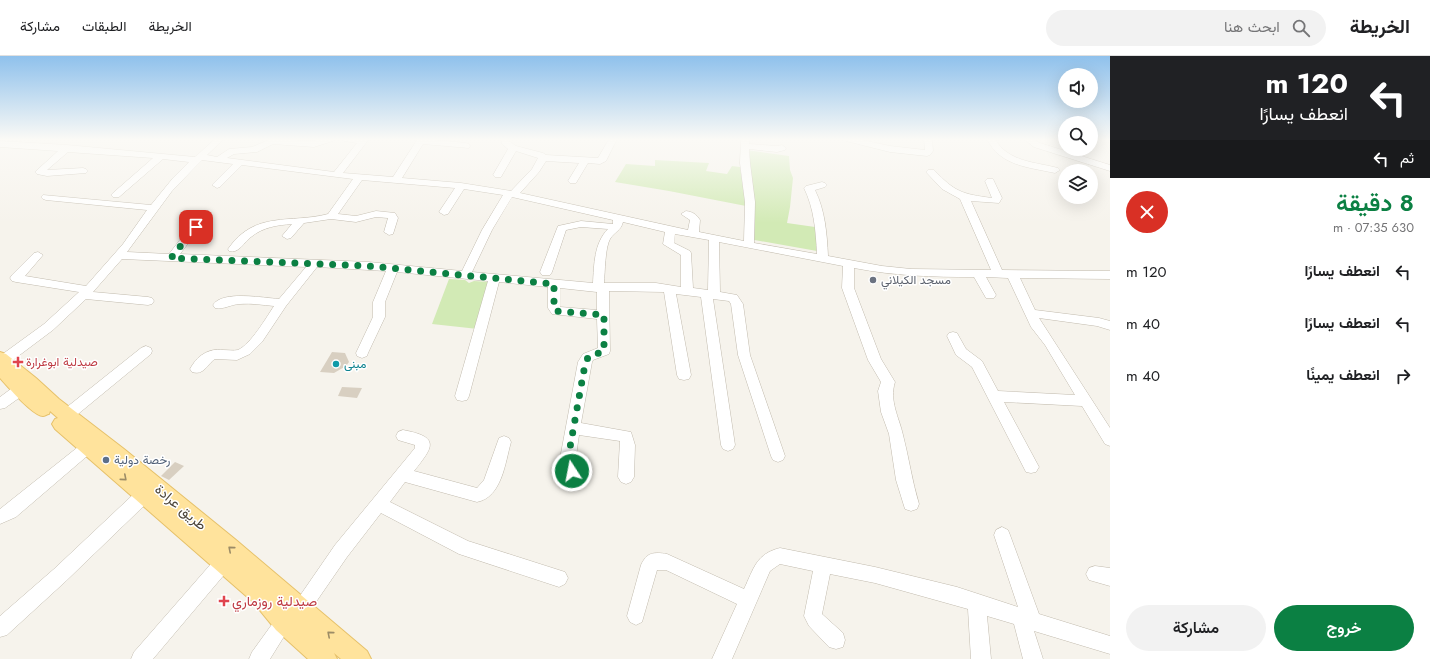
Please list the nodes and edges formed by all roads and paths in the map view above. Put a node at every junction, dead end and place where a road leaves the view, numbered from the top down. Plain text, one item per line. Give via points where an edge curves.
1 (45, 167) edge
2 (148, 167) edge
3 (188, 167) edge
4 (235, 167) edge
5 (272, 167) edge
6 (342, 167) edge
7 (404, 167) edge
8 (502, 167) edge
9 (538, 167) edge
10 (580, 167) edge
11 (746, 167) edge
12 (1044, 167) edge
13 (1055, 170) dead end
14 (83, 171) dead end
15 (931, 172) dead end
16 (336, 175) junction
17 (498, 175) dead end
18 (359, 177) junction
19 (396, 180) junction
20 (573, 181) dead end
21 (990, 181) dead end
22 (217, 185) dead end
23 (822, 185) dead end
24 (460, 186) junction
25 (511, 194) junction
26 (116, 195) dead end
27 (46, 197) dead end
28 (964, 197) junction
29 (153, 208) junction
30 (444, 212) dead end
31 (686, 214) dead end
32 (204, 216) dead end
33 (330, 216) junction
34 (301, 220) junction
35 (617, 223) junction
36 (670, 230) junction
37 (388, 232) dead end
38 (693, 235) junction
39 (287, 236) dead end
40 (714, 239) junction
41 (749, 245) junction
42 (233, 249) dead end
43 (38, 255) dead end
44 (119, 256) junction
45 (171, 258) junction
46 (823, 258) junction
47 (314, 264) junction
48 (849, 264) junction
49 (393, 268) junction
50 (546, 272) dead end
51 (1012, 273) junction
52 (978, 274) junction
53 (998, 274) junction
54 (1110, 275) edge
55 (465, 276) junction
56 (494, 279) junction
57 (554, 284) junction
58 (601, 288) junction
59 (669, 288) junction
60 (686, 290) junction
61 (86, 293) junction
62 (710, 294) junction
63 (990, 296) dead end
64 (148, 300) dead end
65 (282, 303) junction
66 (219, 305) dead end
67 (1030, 313) junction
68 (604, 315) junction
69 (1110, 326) edge
70 (953, 336) dead end
71 (146, 352) dead end
72 (362, 353) dead end
73 (1, 363) edge
74 (198, 369) dead end
75 (684, 375) dead end
76 (25, 386) junction
77 (462, 396) dead end
78 (994, 396) junction
79 (1085, 401) junction
80 (0, 404) edge
81 (67, 415) junction
82 (573, 428) junction
83 (403, 436) dead end
84 (1110, 440) edge
85 (504, 442) dead end
86 (728, 445) dead end
87 (88, 447) junction
88 (778, 456) dead end
89 (1031, 467) dead end
90 (577, 473) dead end
91 (403, 475) junction
92 (626, 477) dead end
93 (144, 495) junction
94 (378, 504) junction
95 (911, 504) dead end
96 (0, 517) edge
97 (1002, 535) dead end
98 (223, 563) junction
99 (823, 564) junction
100 (558, 578) dead end
101 (749, 600) junction
102 (977, 602) junction
103 (292, 615) junction
104 (636, 616) dead end
105 (1026, 620) junction
106 (0, 628) edge
107 (836, 640) dead end
108 (1110, 645) edge
109 (142, 659) edge
110 (259, 659) edge
111 (326, 659) edge
112 (359, 659) edge
113 (722, 659) edge
114 (981, 659) edge
115 (1033, 659) edge

1 - 14 street via 40,172
2 - 26 street
3 - 29 street
4 - 22 street
5 - 16 street
6 - 16 street
7 - 19 street
8 - 17 street
9 - 25 street
10 - 20 street
11 - 41 street via 750,202
12 - 13 street
15 - 28 street via 945,187
16 - 18 street
18 - 19 street
18 - 33 street
19 - 24 street
21 - 28 street via 996,201
23 - 46 street via 809,188 814,198 821,230
24 - 25 street
24 - 30 street
25 - 35 street
25 - 55 street via 487,230
27 - 29 street
28 - 53 street
29 - 44 street
31 - 38 street via 695,220
32 - 45 street
33 - 34 street
33 - 37 street via 356,219 376,214 391,215 393,218
34 - 39 street
34 - 42 street via 281,220 267,224 251,232
35 - 36 street
35 - 50 street via 581,224 562,228
35 - 58 street via 605,238 600,263
36 - 38 street
36 - 60 street via 668,244 686,253
38 - 40 street
40 - 41 street
40 - 62 street
41 - 46 street
43 - 61 street via 16,278
44 - 45 street
44 - 61 street
45 - 47 street
46 - 48 street
47 - 49 street
47 - 65 street
48 - 52 street via 911,273
48 - 95 street via 848,288 875,360 888,382 885,391 888,412 896,434
49 - 55 street
49 - 72 street via 379,302 379,317
51 - 53 street
51 - 54 street
51 - 67 street
52 - 53 street
52 - 63 street
55 - 56 street
56 - 57 street
56 - 77 street
57 - 58 street
57 - 68 street via 556,311
58 - 59 street
58 - 68 street
59 - 60 street
59 - 75 street
60 - 62 street
61 - 64 street
61 - 73 street
62 - 86 street
62 - 88 street via 733,298 737,304 744,355
65 - 66 street via 237,299
65 - 74 street via 247,351 234,355 210,356
67 - 69 street via 1099,322
67 - 79 street
68 - 82 street via 604,351 588,357 585,362
70 - 78 street via 961,352 978,364
71 - 81 street
73 - 76 main road, طريق عرادة
76 - 80 street
76 - 81 main road, طريق عرادة
76 - 87 main road, طريق عرادة
78 - 79 street
78 - 89 street
79 - 84 street
103 -> 81 main road, طريق عرادة via 118,454
82 - 90 street via 567,464
82 - 92 street via 626,436
83 - 91 street via 419,440 423,449
85 - 91 street via 490,483 482,494 477,495
87 -> 93 main road, طريق عرادة
87 - 96 street via 10,512
91 - 94 street
93 - 98 main road, طريق عرادة
93 - 106 street
94 - 100 street via 465,548
94 - 103 street
97 - 105 street
98 - 103 main road, طريق عرادة
98 - 109 street
99 - 101 street via 780,556 772,558 764,565
99 - 102 street
99 - 107 street via 813,616
101 - 104 street via 667,562 655,560 650,565
101 - 113 street
102 - 105 street
102 - 114 street
103 - 110 street
103 - 111 main road
112 -> 103 main road, طريق عرادة
105 - 108 street
105 - 115 street

